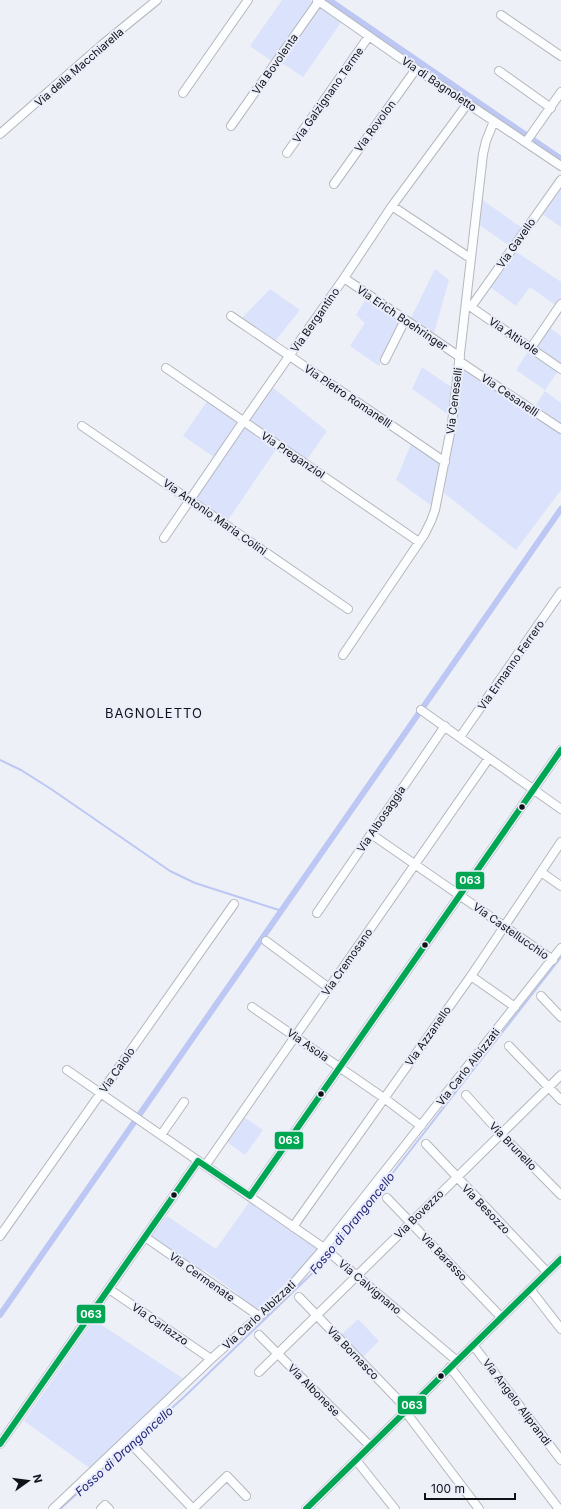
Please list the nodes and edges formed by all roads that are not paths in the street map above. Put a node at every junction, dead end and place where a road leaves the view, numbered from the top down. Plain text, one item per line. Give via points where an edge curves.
1 (157, 0) edge
2 (248, 0) edge
3 (318, 1) edge
4 (501, 15) dead end
5 (369, 36) junction
6 (561, 56) edge
7 (416, 69) junction
8 (499, 71) dead end
9 (561, 92) edge
10 (183, 93) dead end
11 (468, 102) junction
12 (551, 108) junction
13 (494, 121) junction
14 (231, 126) dead end
15 (0, 134) edge
16 (529, 139) junction
17 (287, 153) dead end
18 (561, 166) edge
19 (561, 180) edge
20 (334, 184) dead end
21 (392, 206) junction
22 (470, 258) junction
23 (344, 278) junction
24 (561, 304) edge
25 (468, 306) junction
26 (231, 316) dead end
27 (405, 320) junction
28 (531, 348) junction
29 (289, 356) junction
30 (460, 359) junction
31 (384, 360) dead end
32 (166, 368) dead end
33 (561, 369) edge
34 (243, 422) junction
35 (82, 426) dead end
36 (561, 429) edge
37 (445, 462) junction
38 (190, 500) junction
39 (164, 538) dead end
40 (419, 542) junction
41 (561, 592) edge
42 (348, 609) dead end
43 (343, 655) dead end
44 (421, 710) dead end
45 (445, 726) junction
46 (460, 737) junction
47 (561, 750) edge
48 (489, 758) junction
49 (534, 789) junction
50 (561, 809) edge
51 (371, 834) junction
52 (561, 842) edge
53 (415, 864) junction
54 (541, 872) junction
55 (561, 886) edge
56 (461, 895) junction
57 (234, 904) dead end
58 (317, 912) dead end
59 (504, 926) junction
60 (266, 941) dead end
61 (561, 948) edge
62 (553, 960) junction
63 (471, 976) junction
64 (329, 988) junction
65 (541, 996) dead end
66 (252, 1007) dead end
67 (515, 1007) junction
68 (561, 1017) edge
69 (295, 1036) junction
70 (509, 1046) dead end
71 (340, 1067) junction
72 (68, 1070) dead end
73 (561, 1076) edge
74 (549, 1087) junction
75 (101, 1093) junction
76 (466, 1095) dead end
77 (384, 1098) junction
78 (561, 1100) edge
79 (184, 1102) dead end
80 (421, 1126) junction
81 (501, 1134) junction
82 (161, 1135) junction
83 (426, 1144) dead end
84 (202, 1164) junction
85 (456, 1177) junction
86 (561, 1195) edge
87 (250, 1196) junction
88 (387, 1198) dead end
89 (410, 1223) junction
90 (293, 1227) junction
91 (0, 1236) edge
92 (145, 1237) junction
93 (324, 1248) junction
94 (561, 1258) edge
95 (547, 1272) junction
96 (357, 1275) junction
97 (109, 1289) junction
98 (530, 1289) junction
99 (299, 1297) dead end
100 (316, 1315) junction
101 (259, 1316) junction
102 (501, 1317) junction
103 (561, 1329) edge
104 (259, 1335) dead end
105 (473, 1345) junction
106 (277, 1353) junction
107 (211, 1359) junction
108 (457, 1361) junction
109 (450, 1367) junction
110 (258, 1372) dead end
111 (406, 1410) junction
112 (0, 1444) edge
113 (370, 1446) junction
114 (134, 1447) dead end
115 (356, 1460) junction
116 (561, 1460) edge
117 (246, 1496) dead end
118 (309, 1508) edge
119 (53, 1509) edge
120 (193, 1509) edge
121 (394, 1509) edge
122 (479, 1509) edge
123 (559, 1509) edge

1 - 15 street, Via della Macchiarella
2 - 10 street
3 - 5 street, Via di Bagnoletto
3 - 14 street, Via Bovolenta
4 - 6 street
5 - 7 street, Via di Bagnoletto
5 - 17 street, Via Galzignano Terme
7 - 11 street, Via di Bagnoletto
7 - 20 street, Via Rovolon
8 - 12 street
9 - 12 street
11 - 13 street, Via di Bagnoletto
11 - 21 street, Via Bergantino
12 - 16 street
13 - 16 street, Via di Bagnoletto
13 - 22 street, Via Ceneselli via 482,154
16 - 18 street, Via di Bagnoletto
19 - 25 street, Via Gavello
21 - 22 street
21 - 23 street, Via Bergantino
22 - 25 street, Via Ceneselli
23 - 27 street, Via Erich Boehringer
23 - 29 street, Via Bergantino
24 - 28 street
25 - 28 street, Via Altivole
25 - 30 street, Via Ceneselli
26 - 29 street, Via Pietro Romanelli
27 - 30 street, Via Erich Boehringer
27 - 31 street
28 - 33 street, Via Altivole
29 - 34 street, Via Bergantino
29 - 37 street, Via Pietro Romanelli
30 - 36 street, Via Cesanelli
30 - 37 street, Via Ceneselli
32 - 34 street, Via Preganziol
34 - 38 street, Via Bergantino
34 - 40 street, Via Preganziol
35 - 38 street, Via Antonio Maria Colini
37 - 40 street, Via Ceneselli via 434,515
38 - 39 street, Via Bergantino
38 - 42 street, Via Antonio Maria Colini
40 - 43 street, Via Ceneselli
41 - 46 street, Via Ermanno Ferrero
44 - 45 street
45 - 46 street
45 - 51 street, Via Albosaggia
46 - 48 street
47 - 49 street
48 - 49 street
48 - 53 street, Via Cremosano
49 - 50 street
49 - 56 street
51 - 53 street, Via Castellucchio
51 - 58 street, Via Albosaggia
52 - 54 street, Via Azzanello
53 - 56 street, Via Castellucchio
53 - 64 street, Via Cremosano
54 - 55 street
54 - 59 street, Via Azzanello
56 - 59 street, Via Castellucchio
56 - 71 street
57 - 75 street, Via Caiolo
59 - 62 street, Via Castellucchio
59 - 63 street, Via Azzanello
60 - 64 street
61 - 62 street, Via Carlo Albizzati
62 - 67 street, Via Carlo Albizzati
63 - 67 street
63 - 77 street, Via Azzanello
64 - 69 street, Via Cremosano
65 - 68 street
66 - 69 street, Via Asola
67 - 80 street, Via Carlo Albizzati
69 - 71 street, Via Asola
69 - 84 street, Via Cremosano
70 - 74 street
71 - 77 street, Via Asola
71 - 87 street
72 - 75 street, Via Calvignano
73 - 74 street, Via Bovezzo
74 - 78 street
74 - 81 street, Via Bovezzo
75 - 82 street, Via Calvignano
75 - 91 street, Via Caiolo
76 - 81 street, Via Brunello
77 - 80 street, Via Asola
77 - 90 street, Via Azzanello
79 - 82 street
80 - 93 street, Via Carlo Albizzati
81 - 85 street, Via Bovezzo
81 - 86 street, Via Brunello
82 - 84 street, Via Calvignano
83 - 85 street, Via Besozzo
84 - 87 street, Via Calvignano
84 - 92 street, Via Cremosano
85 - 89 street, Via Bovezzo
85 - 95 street, Via Besozzo
87 - 90 street, Via Calvignano
88 - 89 street, Via Barasso
89 - 96 street, Via Bovezzo
89 - 102 street, Via Barasso
90 - 93 street, Via Calvignano
92 - 97 street, Via Cremosano
92 - 101 street, Via Cermenate
93 - 96 street, Via Calvignano
93 - 101 street, Via Carlo Albizzati via 285,1293
94 - 95 street
95 - 98 street
96 - 100 street, Via Bovezzo
96 - 108 street, Via Calvignano
97 - 107 street, Via Carlazzo
97 - 112 street, Via Cremosano
98 - 102 street
98 - 103 street
99 - 100 street, Via Bornasco
100 - 106 street, Via Bovezzo
100 - 111 street, Via Bornasco
101 - 107 street, Via Carlo Albizzati
102 - 105 street
104 - 106 street, Via Albonese
105 - 108 street
105 - 116 street, Via Angelo Aliprandi
106 - 110 street, Via Bovezzo
106 - 113 street, Via Albonese
107 - 119 street, Via Carlo Albizzati
108 - 109 street
109 - 111 street
109 - 123 street
111 - 113 street
111 - 122 street, Via Bornasco
113 - 115 street
114 - 120 street
115 - 118 street
115 - 121 street
117 - 120 street via 227,1476

